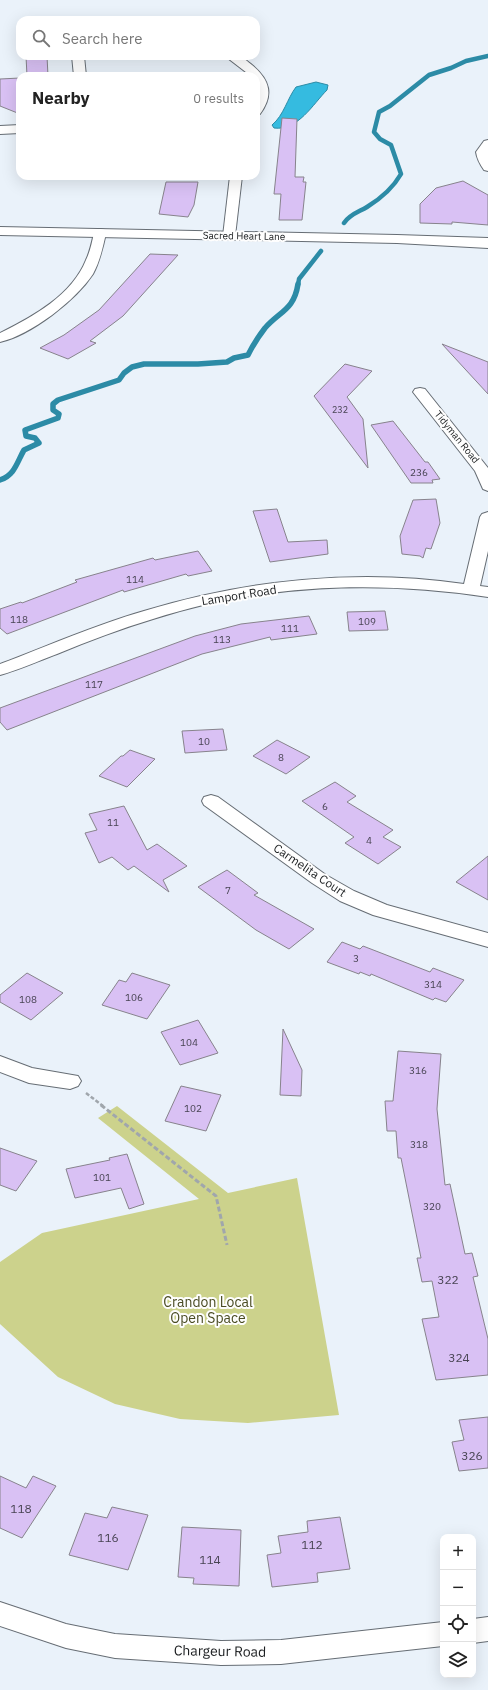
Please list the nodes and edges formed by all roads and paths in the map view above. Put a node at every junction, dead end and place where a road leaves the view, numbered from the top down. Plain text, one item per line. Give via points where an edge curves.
1 (78, 60) edge
2 (237, 60) edge
3 (80, 72) edge
4 (253, 72) edge
5 (260, 80) edge
6 (260, 103) edge
7 (16, 129) edge
8 (0, 130) edge
9 (488, 144) edge
10 (488, 167) edge
11 (236, 180) edge
12 (0, 231) edge
13 (100, 233) junction
14 (229, 236) junction
15 (488, 243) edge
16 (0, 338) edge
17 (420, 392) dead end
18 (488, 486) edge
19 (488, 517) edge
20 (471, 589) junction
21 (488, 592) edge
22 (0, 670) edge
23 (211, 801) dead end
24 (488, 940) edge
25 (0, 1064) edge
26 (70, 1081) joint
27 (227, 1245) dead end
28 (0, 1614) edge
29 (488, 1629) edge
30 (476, 1631) edge
31 (440, 1634) edge

1 - 3 street
2 - 4 street
5 - 6 street via 263,96
7 - 8 street
9 - 10 street via 482,152
11 - 14 street
12 - 13 street, Sacred Heart Lane
13 - 14 street, Sacred Heart Lane
13 - 16 street via 93,261 72,291 40,318
14 - 15 street, Sacred Heart Lane
17 - 18 street, Tidyman Road via 482,470
19 - 20 street
20 - 21 street, Lamport Road
20 - 22 street, Lamport Road via 404,583 353,582 217,597 133,620
23 - 24 street, Carmelita Court via 319,879 347,896 380,910
25 - 26 street via 29,1075
26 - 27 path via 216,1196
28 - 31 street, Chargeur Road via 66,1636 115,1646 221,1653 281,1652
29 - 30 street

